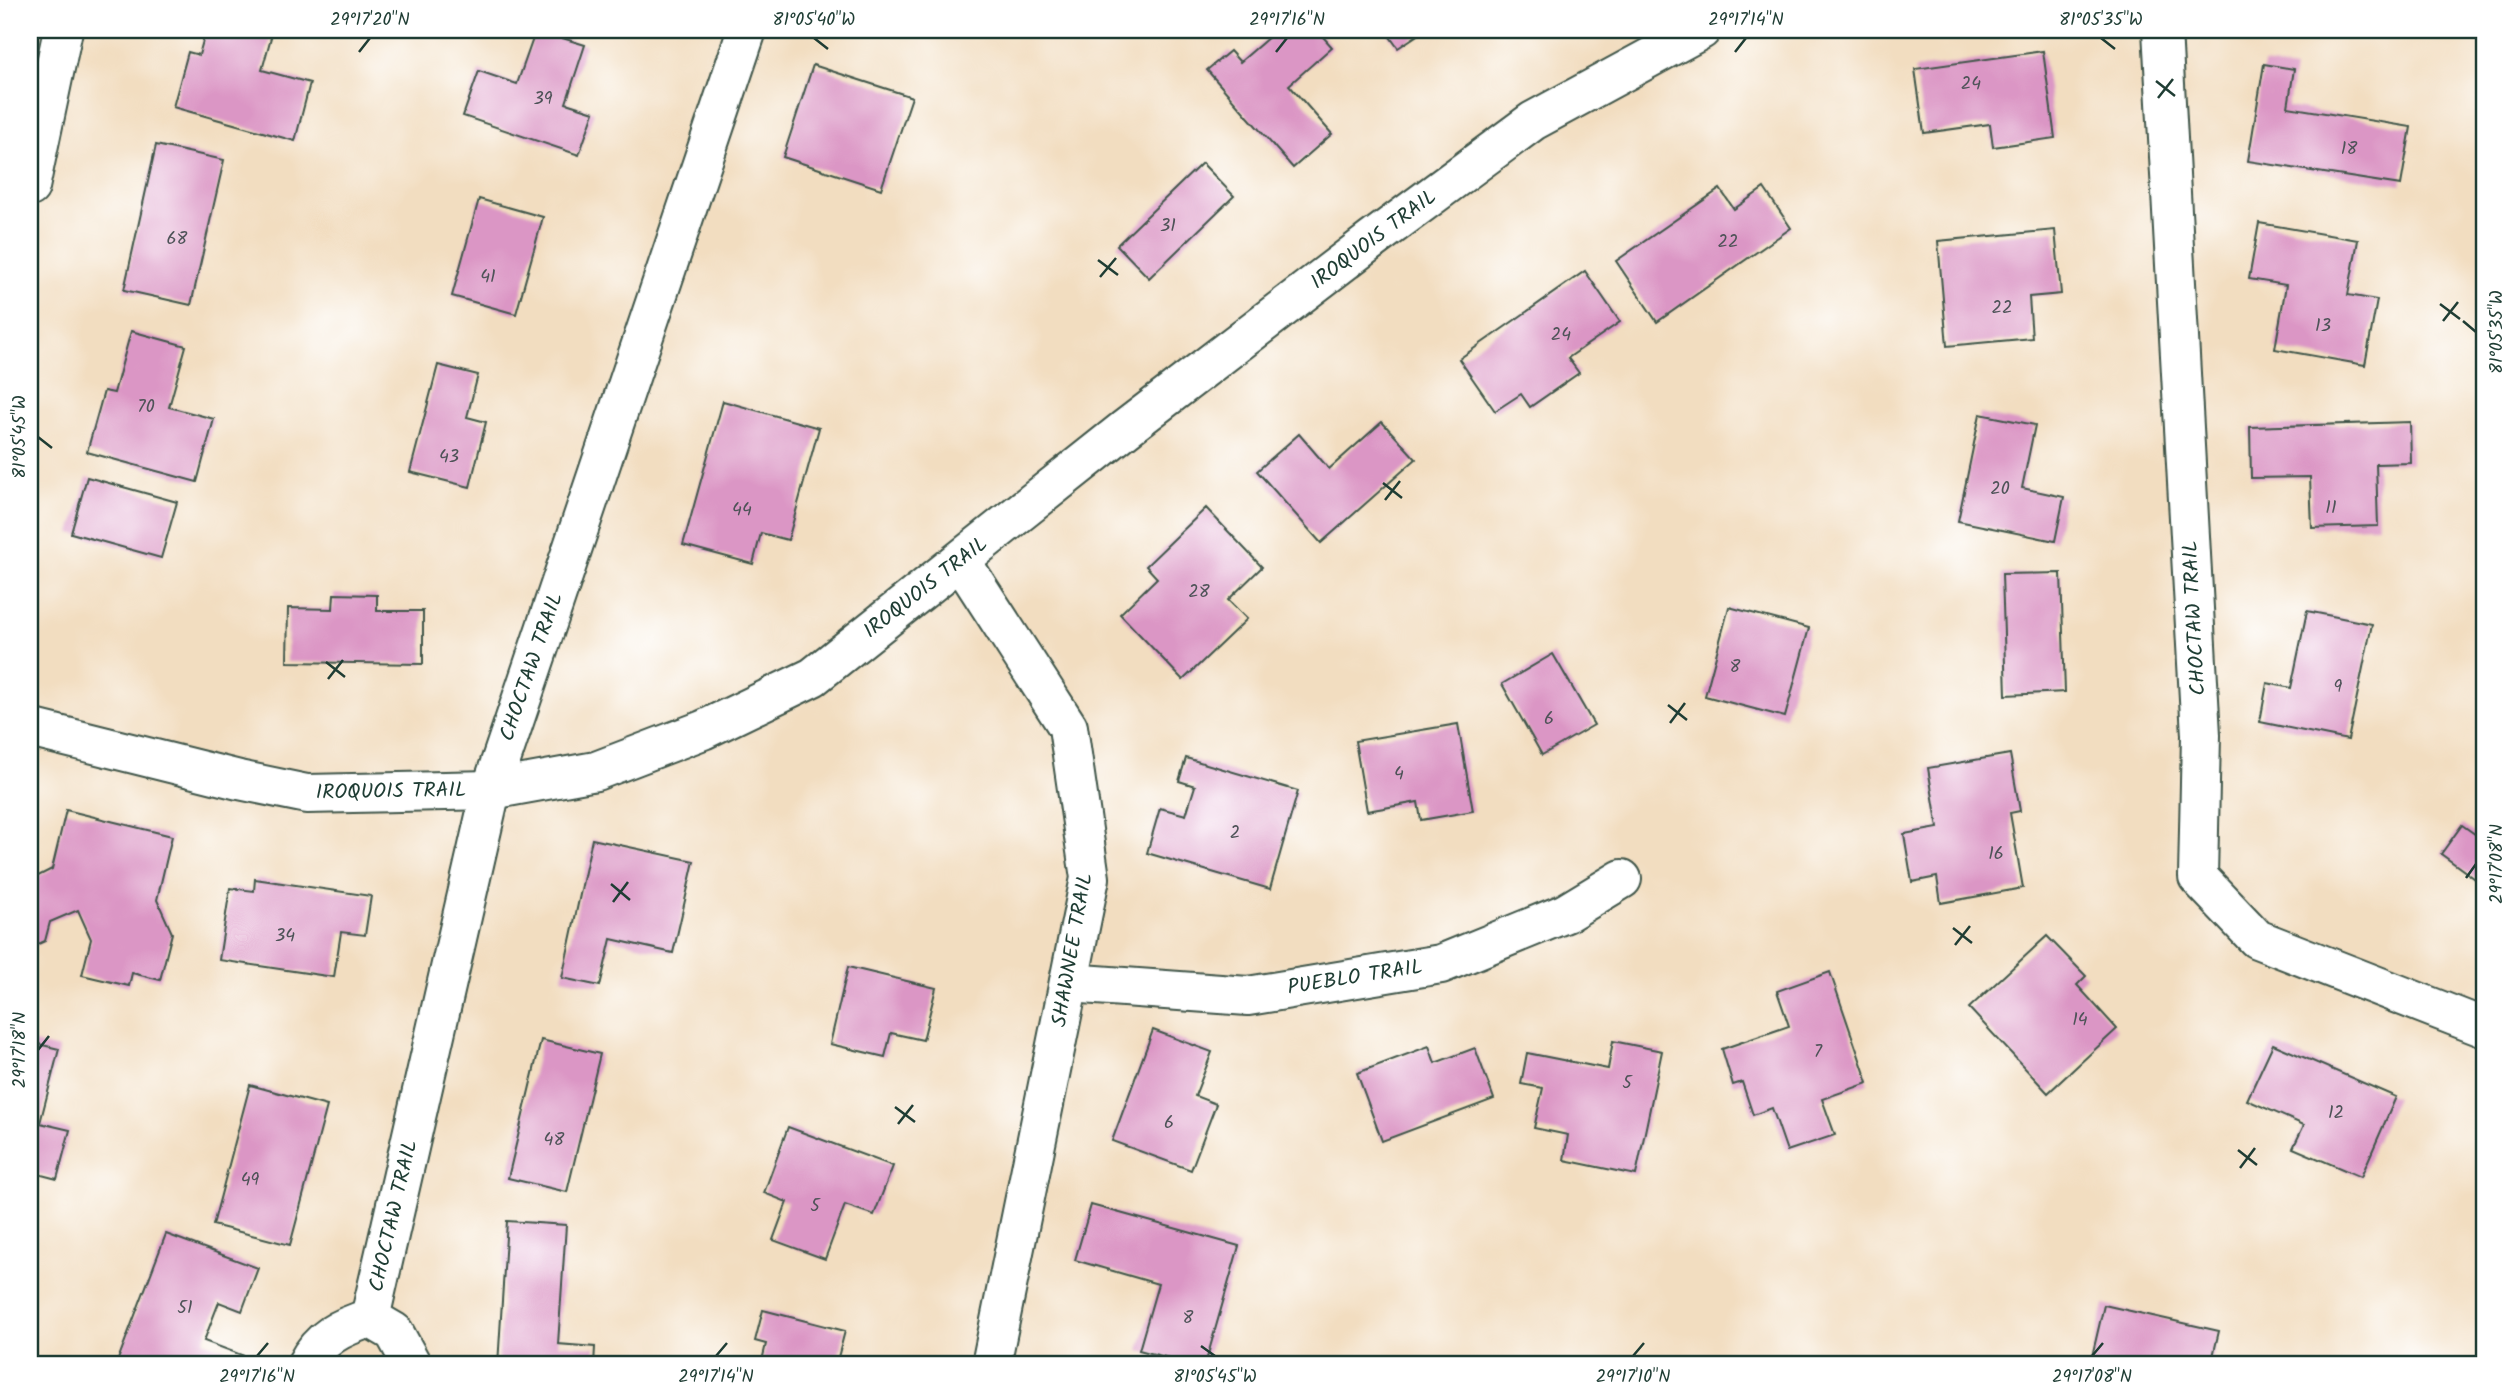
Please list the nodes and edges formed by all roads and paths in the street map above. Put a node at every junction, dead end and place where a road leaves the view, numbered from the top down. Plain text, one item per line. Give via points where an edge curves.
1 (63, 30) edge
2 (747, 30) edge
3 (1701, 30) edge
4 (2162, 30) edge
5 (30, 187) edge
6 (961, 561) junction
7 (30, 728) edge
8 (491, 790) junction
9 (1622, 879) dead end
10 (1069, 983) junction
11 (2485, 1028) edge
12 (370, 1318) junction
13 (306, 1365) edge
14 (412, 1365) edge
15 (991, 1365) edge

1 - 5 street
2 - 8 street, CHOCTAW TRAIL
3 - 6 street, IROQUOIS TRAIL via 1533,121 1125,429
4 - 11 street, CHOCTAW TRAIL via 2201,735 2198,877 2257,939
6 - 8 street, IROQUOIS TRAIL via 813,677 703,730 596,771
6 - 10 street, SHAWNEE TRAIL via 1068,727 1090,878
7 - 8 street, IROQUOIS TRAIL via 307,794
8 - 12 street, CHOCTAW TRAIL
9 - 10 street, PUEBLO TRAIL via 1566,913 1441,964 1248,996
10 - 15 street, SHAWNEE TRAIL
12 - 13 street, CHOCTAW TRAIL via 344,1326 320,1343
12 - 14 street, CHOCTAW TRAIL via 394,1332

